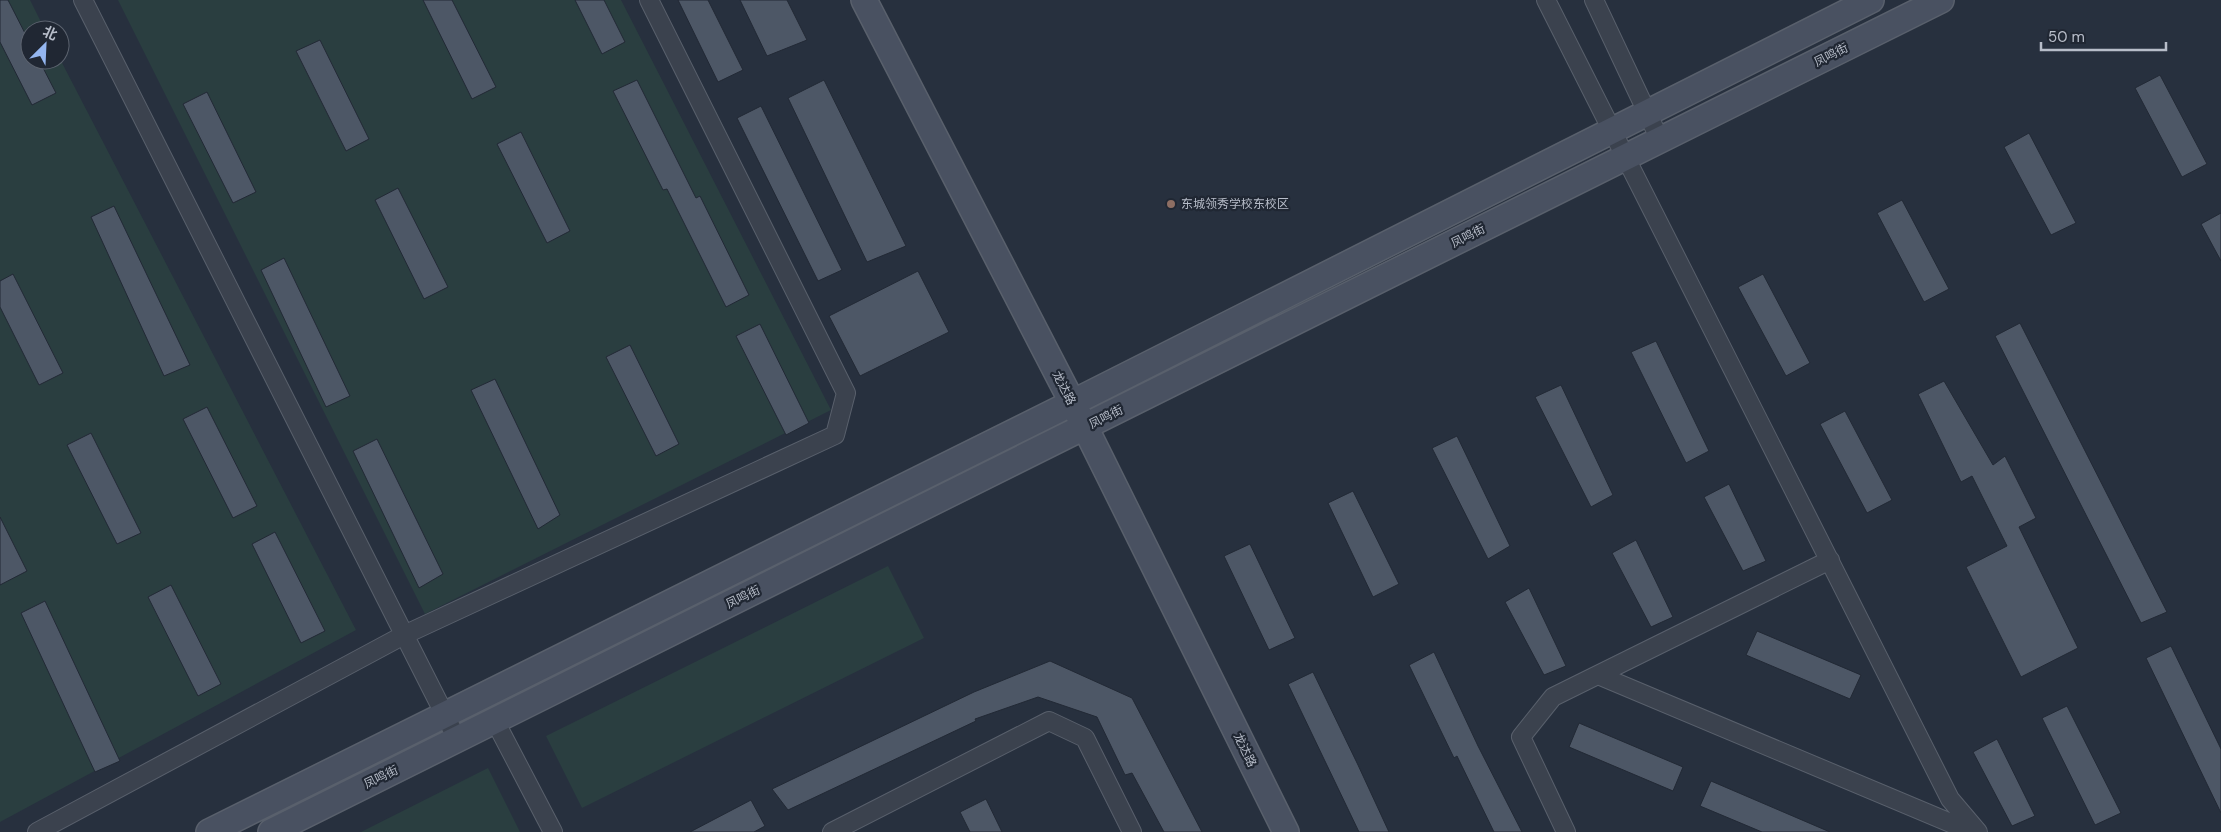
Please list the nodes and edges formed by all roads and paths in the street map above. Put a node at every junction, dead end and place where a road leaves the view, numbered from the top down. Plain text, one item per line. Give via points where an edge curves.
1 (83, 0) edge
2 (649, 0) edge
3 (864, 0) edge
4 (1546, 0) edge
5 (1594, 0) edge
6 (1871, 0) edge
7 (1941, 0) edge
8 (1648, 113) junction
9 (1613, 130) junction
10 (1660, 140) junction
11 (1627, 157) junction
12 (1072, 402) junction
13 (1085, 427) junction
14 (1830, 560) junction
15 (404, 635) junction
16 (1598, 675) junction
17 (444, 715) junction
18 (495, 721) junction
19 (457, 740) junction
20 (37, 832) edge
21 (210, 832) edge
22 (271, 832) edge
23 (553, 832) edge
24 (832, 832) edge
25 (1132, 832) edge
26 (1286, 832) edge
27 (1566, 832) edge
28 (1972, 832) edge
29 (1978, 832) edge

1 - 15 street
2 - 15 street via 846,393 835,435
3 - 12 main road, 龙达路
4 - 9 street
5 - 8 street
6 - 8 main road
7 - 10 main road, 凤鸣街
8 - 9 main road
8 - 10 street
9 - 11 street
9 - 12 main road
10 - 11 main road, 凤鸣街
11 - 13 main road, 凤鸣街
11 - 14 street
12 - 13 main road, 龙达路
12 - 17 main road
13 - 18 main road, 凤鸣街
13 - 26 main road, 龙达路
14 - 16 street
14 - 29 street via 1950,799
15 - 17 street
15 - 20 street
16 - 27 street via 1553,697 1521,737
16 - 28 street
17 - 19 street
17 - 21 main road
18 - 19 main road, 凤鸣街
18 - 23 street
19 - 22 main road, 凤鸣街
24 - 25 street via 1049,721 1086,738

